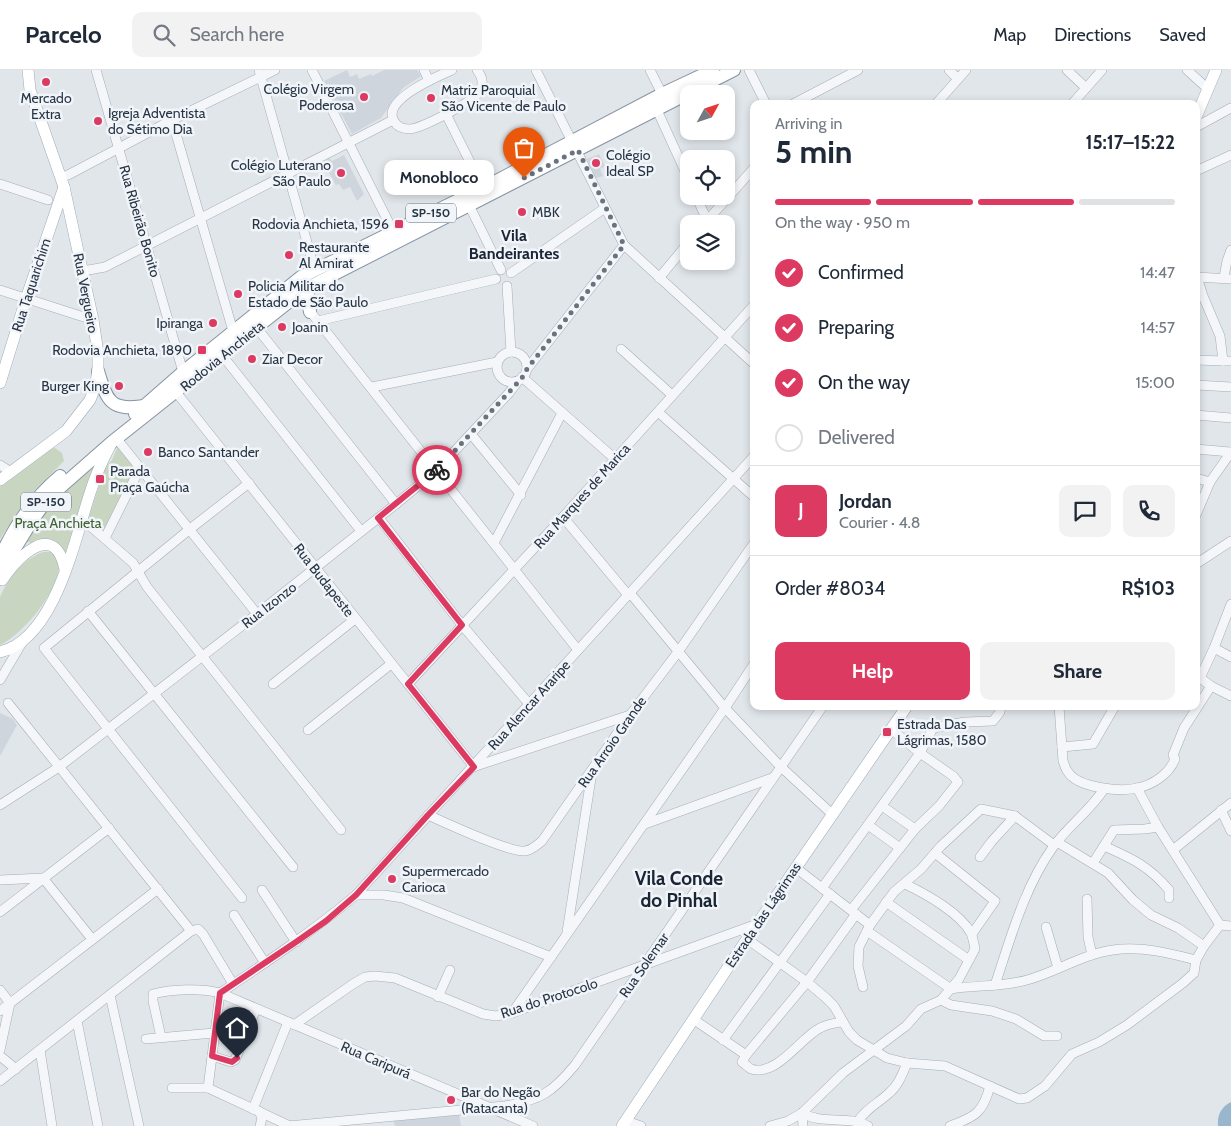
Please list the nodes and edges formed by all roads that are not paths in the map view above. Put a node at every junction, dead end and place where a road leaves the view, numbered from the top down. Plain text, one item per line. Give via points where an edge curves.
1 (28, 70) edge
2 (96, 70) edge
3 (275, 70) edge
4 (312, 70) edge
5 (424, 70) edge
6 (452, 70) edge
7 (491, 70) edge
8 (536, 70) edge
9 (650, 70) edge
10 (713, 70) edge
11 (734, 70) edge
12 (750, 70) edge
13 (858, 70) edge
14 (949, 70) edge
15 (966, 70) edge
16 (1067, 70) edge
17 (1102, 70) edge
18 (1187, 70) edge
19 (1216, 70) edge
20 (479, 72) edge
21 (260, 74) edge
22 (958, 79) junction
23 (429, 81) junction
24 (1086, 88) junction
25 (1208, 89) junction
26 (662, 94) junction
27 (764, 100) edge
28 (801, 100) edge
29 (942, 100) edge
30 (1076, 100) edge
31 (1200, 108) edge
32 (1231, 108) edge
33 (657, 110) junction
34 (446, 114) junction
35 (172, 120) junction
36 (393, 120) junction
37 (1200, 125) edge
38 (349, 143) junction
39 (575, 146) junction
40 (120, 149) junction
41 (1231, 155) edge
42 (680, 160) edge
43 (1200, 168) edge
44 (750, 172) edge
45 (288, 173) junction
46 (63, 182) junction
47 (0, 184) edge
48 (483, 188) junction
49 (48, 200) dead end
50 (469, 205) junction
51 (605, 208) junction
52 (711, 215) edge
53 (200, 219) junction
54 (393, 231) junction
55 (147, 245) junction
56 (624, 245) junction
57 (1231, 250) edge
58 (680, 253) edge
59 (315, 271) junction
60 (83, 272) junction
61 (511, 273) junction
62 (498, 275) junction
63 (1200, 277) edge
64 (659, 278) junction
65 (1228, 278) edge
66 (507, 286) junction
67 (1200, 286) edge
68 (298, 289) junction
69 (0, 290) edge
70 (26, 299) junction
71 (750, 309) edge
72 (314, 316) junction
73 (93, 320) junction
74 (257, 328) junction
75 (233, 332) junction
76 (724, 337) junction
77 (621, 349) dead end
78 (511, 352) junction
79 (222, 355) junction
80 (750, 360) edge
81 (1200, 360) edge
82 (1227, 361) edge
83 (497, 362) junction
84 (527, 369) junction
85 (98, 371) junction
86 (183, 372) junction
87 (520, 379) junction
88 (0, 383) edge
89 (1200, 385) edge
90 (372, 387) junction
91 (1231, 387) edge
92 (176, 392) junction
93 (672, 395) junction
94 (145, 406) junction
95 (658, 412) junction
96 (562, 413) junction
97 (1200, 415) edge
98 (1231, 418) edge
99 (472, 434) junction
100 (115, 441) junction
101 (1200, 449) edge
102 (1231, 452) edge
103 (615, 459) junction
104 (750, 461) edge
105 (0, 465) edge
106 (140, 468) junction
107 (436, 471) junction
108 (11, 472) junction
109 (734, 479) junction
110 (1200, 479) edge
111 (0, 480) edge
112 (1210, 482) junction
113 (249, 484) junction
114 (750, 493) edge
115 (521, 495) junction
116 (396, 504) junction
117 (1200, 506) edge
118 (563, 517) junction
119 (378, 518) junction
120 (82, 519) junction
121 (190, 529) junction
122 (361, 532) junction
123 (105, 538) junction
124 (1231, 541) edge
125 (494, 543) junction
126 (750, 549) edge
127 (0, 558) edge
128 (1200, 561) edge
129 (315, 568) junction
130 (515, 569) junction
131 (65, 571) junction
132 (138, 571) junction
133 (0, 579) edge
134 (0, 583) edge
135 (629, 594) junction
136 (1231, 604) edge
137 (88, 611) junction
138 (257, 614) junction
139 (1229, 615) edge
140 (355, 619) junction
141 (462, 625) junction
142 (24, 639) junction
143 (1214, 648) junction
144 (578, 650) junction
145 (0, 652) edge
146 (678, 652) junction
147 (202, 656) junction
148 (1231, 657) edge
149 (391, 664) junction
150 (750, 670) edge
151 (0, 680) edge
152 (273, 684) dead end
153 (408, 684) junction
154 (1211, 686) junction
155 (155, 694) junction
156 (1231, 696) edge
157 (8, 703) dead end
158 (1200, 703) edge
159 (530, 705) junction
160 (725, 708) junction
161 (820, 710) edge
162 (904, 710) edge
163 (1000, 710) edge
164 (1059, 710) edge
165 (1113, 710) edge
166 (1196, 710) edge
167 (630, 715) junction
168 (891, 729) junction
169 (108, 730) junction
170 (308, 730) dead end
171 (1062, 747) junction
172 (920, 753) junction
173 (780, 766) junction
174 (59, 767) junction
175 (474, 767) junction
176 (593, 769) junction
177 (772, 778) junction
178 (1137, 788) junction
179 (1104, 789) junction
180 (1231, 803) edge
181 (0, 805) edge
182 (882, 806) junction
183 (1221, 810) junction
184 (832, 814) junction
185 (428, 815) junction
186 (1015, 816) junction
187 (644, 824) junction
188 (868, 825) junction
189 (1158, 827) junction
190 (109, 828) junction
191 (341, 830) dead end
192 (915, 830) junction
193 (1231, 831) edge
194 (1056, 843) junction
195 (1104, 846) junction
196 (900, 848) junction
197 (1173, 850) junction
198 (935, 853) junction
199 (980, 857) dead end
200 (1093, 864) junction
201 (293, 867) dead end
202 (796, 868) junction
203 (43, 878) junction
204 (0, 880) edge
205 (905, 884) junction
206 (822, 888) junction
207 (158, 889) junction
208 (262, 890) dead end
209 (830, 894) junction
210 (356, 895) junction
211 (242, 898) dead end
212 (1170, 898) dead end
213 (1087, 899) dead end
214 (886, 902) junction
215 (0, 912) edge
216 (854, 912) junction
217 (234, 915) dead end
218 (757, 924) junction
219 (1220, 925) junction
220 (1231, 926) edge
221 (1046, 927) dead end
222 (868, 928) junction
223 (191, 930) junction
224 (972, 934) junction
225 (567, 935) junction
226 (92, 939) junction
227 (747, 939) junction
228 (296, 942) junction
229 (1204, 946) junction
230 (1092, 955) junction
231 (551, 957) junction
232 (969, 960) junction
233 (1196, 960) junction
234 (779, 962) junction
235 (265, 964) junction
236 (644, 965) junction
237 (1058, 968) junction
238 (450, 970) dead end
239 (807, 982) junction
240 (233, 984) junction
241 (996, 985) junction
242 (863, 987) dead end
243 (951, 989) junction
244 (0, 990) edge
245 (220, 993) junction
246 (110, 995) junction
247 (438, 997) junction
248 (941, 1000) junction
249 (10, 1003) junction
250 (256, 1009) junction
251 (0, 1011) edge
252 (512, 1013) junction
253 (693, 1019) junction
254 (77, 1021) junction
255 (842, 1022) junction
256 (291, 1024) junction
257 (214, 1033) junction
258 (1057, 1036) dead end
259 (161, 1037) junction
260 (146, 1039) dead end
261 (723, 1040) junction
262 (873, 1049) junction
263 (0, 1050) edge
264 (40, 1050) junction
265 (746, 1055) junction
266 (0, 1056) edge
267 (212, 1056) junction
268 (907, 1063) junction
269 (16, 1069) junction
270 (0, 1081) edge
271 (990, 1086) junction
272 (172, 1088) dead end
273 (208, 1088) junction
274 (485, 1106) junction
275 (256, 1110) junction
276 (802, 1113) junction
277 (858, 1121) junction
278 (276, 1123) edge
279 (624, 1124) edge
280 (52, 1126) edge
281 (98, 1126) edge
282 (139, 1126) edge
283 (260, 1126) edge
284 (289, 1126) edge
285 (533, 1126) edge
286 (641, 1126) edge
287 (770, 1126) edge
288 (803, 1126) edge
289 (868, 1126) edge
290 (950, 1126) edge

1 - 46 main road, Rua Vergueiro via 30,90
2 - 40 street, Rua Ribeirão Bonito
3 - 21 street
4 - 38 street
5 - 23 street
6 - 23 street
7 - 20 street
8 - 39 street
9 - 26 street
10 - 26 highway, Rodovia Anchieta / SP-150
11 - 33 highway, Rodovia Anchieta / SP-150
12 - 27 street
13 - 28 street
14 - 22 street
15 - 22 street
16 - 24 street
17 - 24 street
18 - 25 street
19 - 25 main road
20 - 34 street via 482,84 474,98
21 - 35 street
21 - 45 street
22 - 29 street
23 - 36 street via 396,104
24 - 30 street
25 - 31 main road
26 - 39 highway, Rodovia Anchieta / SP-150
32 - 37 street
33 - 39 highway, Rodovia Anchieta / SP-150
33 - 42 street
34 - 36 street via 410,129 400,127
34 - 48 street
35 - 40 street
35 - 53 street
36 - 38 street
38 - 45 street
38 - 54 street
39 - 48 highway, Rodovia Anchieta / SP-150
39 - 50 highway, Rodovia Anchieta / SP-150
39 - 51 street
40 - 46 street via 68,175
40 - 55 street, Rua Ribeirão Bonito
41 - 43 street
44 - 52 street
45 - 53 street
45 - 59 street
46 - 60 main road, Rua Vergueiro
46 - 70 main road, Rua Taquarichim
47 - 49 street
48 - 54 highway, Rodovia Anchieta / SP-150
50 - 62 street
50 - 68 highway, Rodovia Anchieta / SP-150
51 - 56 street
51 - 61 street
53 - 55 street
53 - 75 street
54 - 59 highway, Rodovia Anchieta / SP-150
55 - 60 street via 105,267
55 - 86 street, Rua Ribeirão Bonito
56 - 64 street
56 - 84 street
57 - 65 street via 1227,261
58 - 64 street
59 - 68 highway, Rodovia Anchieta / SP-150
60 - 73 main road, Rua Vergueiro
61 - 62 street via 506,270
61 - 66 street via 512,280
62 - 66 street via 499,284
62 - 72 street
63 - 65 street
64 - 76 street
66 - 78 street
67 - 82 street
68 - 72 highway
68 - 74 highway, Rodovia Anchieta / SP-150
68 - 75 highway, Rodovia Anchieta / SP-150
69 - 70 street
70 - 73 street
70 - 88 main road, Rua Taquarichim
71 - 76 street, Rua Marques de Marica
72 - 90 street
73 - 85 main road, Rua Vergueiro
74 - 79 highway, Rodovia Anchieta / SP-150
74 - 116 street
75 - 86 highway, Rodovia Anchieta / SP-150
76 - 80 street
76 - 93 street, Rua Marques de Marica
77 - 93 street
78 - 83 street via 502,355
78 - 84 street via 521,355
79 - 92 highway, Rodovia Anchieta / SP-150
79 - 122 street
81 - 82 street
83 - 87 street via 498,374 506,381
83 - 90 street
84 - 87 street
85 - 94 highway via 107,397 113,403 130,408
85 - 108 main road, Rua Vergueiro via 90,400 78,417 55,440
86 - 94 highway, Rodovia Anchieta / SP-150
87 - 96 street
87 - 99 street, Rua Izonzo
89 - 91 street
90 - 107 street
92 - 100 highway, Rodovia Anchieta / SP-150
92 - 113 street, Rua Budapeste
93 - 95 street, Rua Marques de Marica
94 - 127 highway, Rodovia Anchieta / SP-150 via 42,492 31,504
95 - 103 street, Rua Marques de Marica
95 - 109 street
96 - 103 street
96 - 115 street
97 - 98 street
99 - 107 street, Rua Izonzo
99 - 115 street
100 - 106 street
100 - 120 main road via 97,475
100 - 133 highway, Rodovia Anchieta / SP-150 via 44,504 6,563
101 - 102 street
102 - 112 street
103 - 118 street, Rua Marques de Marica
104 - 109 street, Rua Alencar Araripe
105 - 108 street
106 - 121 street
106 - 123 street
107 - 116 street, Rua Izonzo
107 - 125 street
108 - 111 main road, Rua Vergueiro
109 - 114 street
109 - 135 street, Rua Alencar Araripe
110 - 112 street
112 - 117 street
113 - 121 street
113 - 129 street, Rua Budapeste
115 - 125 street
116 - 119 street, Rua Izonzo
118 - 130 street, Rua Marques de Marica
118 - 135 street
119 - 122 street, Rua Izonzo
119 - 141 street
120 - 123 street
120 - 131 main road
121 - 132 street
121 - 138 street
122 - 129 street, Rua Izonzo
123 - 132 street
124 - 128 street
125 - 130 street
126 - 146 street, Rua Arroio Grande
129 - 138 street, Rua Izonzo
129 - 140 street, Rua Budapeste
130 - 141 street, Rua Marques de Marica
130 - 144 street
131 - 134 main road via 59,553 41,545 17,560
131 - 142 main road via 48,611
132 - 137 street
132 - 147 street
135 - 144 street, Rua Alencar Araripe
135 - 146 street
136 - 139 street
137 - 155 street
137 - 169 street via 44,646
138 - 147 street, Rua Izonzo
139 - 143 street
140 - 149 street, Rua Budapeste
140 - 152 street
141 - 153 street, Rua Marques de Marica
141 - 159 street
142 - 145 main road
142 - 151 street
143 - 148 street
143 - 154 street via 1200,678
144 - 159 street, Rua Alencar Araripe
146 - 160 street
146 - 167 street, Rua Arroio Grande
147 - 155 street, Rua Izonzo
147 - 191 street
149 - 153 street, Rua Budapeste
149 - 170 street
150 - 160 street
153 - 175 street, Rua Budapeste
154 - 156 street
154 - 158 street
155 - 169 street, Rua Izonzo
155 - 201 street
157 - 174 street
159 - 175 street, Rua Alencar Araripe
160 - 173 street
160 - 187 street
161 - 173 street, Rua Solemar
162 - 168 main road, Estrada das Lágrimas
163 - 172 street via 993,721 933,728
164 - 171 street
165 - 171 street via 1093,744
166 - 178 street via 1184,728 1173,755 1175,759 1167,772
167 - 175 street
167 - 176 street, Rua Arroio Grande
168 - 172 street
168 - 184 main road, Estrada das Lágrimas
169 - 174 street, Rua Izonzo
169 - 211 street
171 - 179 street via 1068,773
172 - 182 street
172 - 192 street via 958,782
173 - 177 street, Rua Solemar
173 - 184 street
174 - 181 street, Rua Izonzo
174 - 190 street
175 - 185 street, Rua Alencar Araripe
176 - 185 street, Rua Arroio Grande via 542,841 527,850 504,846
176 - 225 street
177 - 187 street
177 - 236 street, Rua Solemar
178 - 179 street
178 - 189 street
179 - 194 street
180 - 183 street
182 - 188 street
182 - 192 street
183 - 193 street
183 - 197 street
184 - 202 main road, Estrada das Lágrimas
185 - 210 street, Rua Alencar Araripe
186 - 194 street
186 - 198 street via 981,809
186 - 199 street
187 - 225 street
188 - 196 street
188 - 206 street
189 - 195 street via 1116,829
189 - 197 street
190 - 203 street
190 - 207 street
192 - 196 street
194 - 200 street
194 - 241 street via 1027,892
195 - 200 street
195 - 212 street via 1146,867 1169,890
196 - 216 street
197 - 219 street
198 - 205 street
198 - 224 street via 995,901
200 - 229 street via 1114,878 1138,906
202 - 206 street
202 - 218 main road, Estrada das Lágrimas
203 - 204 street
203 - 215 street
203 - 226 street
205 - 214 street
205 - 224 street via 930,896
206 - 209 street
207 - 223 street
207 - 226 street
208 - 228 street
209 - 216 street
209 - 234 street
210 - 228 street, Rua Alencar Araripe
210 - 231 street via 403,898
213 - 230 street
214 - 222 street
214 - 232 street
216 - 222 street
216 - 239 street
217 - 235 street
218 - 227 main road, Estrada das Lágrimas
218 - 236 street, Rua do Protocolo
219 - 220 street
219 - 229 street
221 - 237 street
222 - 242 street via 859,948 858,966
222 - 243 street
223 - 240 street via 203,934
223 - 246 street
224 - 232 street via 975,948
225 - 231 street
226 - 249 street
227 - 234 street
227 - 253 main road, Estrada das Lágrimas
228 - 235 street, Rua Alencar Araripe
229 - 233 street
230 - 233 street via 1145,949
230 - 237 street
231 - 252 street
232 - 243 street
233 - 271 street via 1194,973 1184,984 1127,1025 1072,1054 1053,1079 1035,1093 1026,1098 1013,1098
234 - 239 street
234 - 261 street
235 - 240 street, Rua Alencar Araripe
236 - 252 street, Rua do Protocolo
236 - 274 street, Rua Solemar via 557,1086 548,1093 520,1103
237 - 241 street via 1026,980
238 - 247 street
239 - 255 street via 834,1006
239 - 265 street
240 - 245 street, Rua Alencar Araripe
241 - 243 street
243 - 248 street
244 - 249 street
245 - 250 street, Rua Caripurá
245 - 257 street
245 - 259 street, Rua Caripurá via 204,990 153,994
246 - 254 street
246 - 282 street
247 - 252 street, Rua do Protocolo via 484,1014
247 - 256 street, Rua do Protocolo via 395,978 365,977
248 - 258 street via 951,1005 998,1013 1016,1019 1044,1036
248 - 262 street via 921,1009 906,1026
249 - 251 street
249 - 263 street
250 - 256 street, Rua Caripurá
250 - 267 street via 236,1060 229,1062
253 - 261 street
253 - 279 main road, Estrada das Lágrimas
254 - 264 street
254 - 281 street
255 - 262 street via 857,1040
255 - 265 street via 819,1028 782,1060 767,1068 751,1068 742,1062
256 - 274 street, Rua Caripurá
256 - 275 street
257 - 259 street
257 - 267 street
259 - 260 street
261 - 265 street
262 - 268 street via 887,1058
262 - 276 street via 843,1072
264 - 269 street
264 - 280 street
266 - 269 street
267 - 273 street
268 - 271 street via 945,1066
268 - 277 street via 893,1089 864,1112
269 - 270 street
271 - 290 street via 980,1110 971,1118
272 - 273 street
273 - 275 street
274 - 284 street, Rua Solemar
274 - 285 street, Rua Caripurá
275 - 278 street
275 - 283 street via 262,1118
276 - 277 street via 810,1118
276 - 287 street
276 - 288 street
277 - 289 street
278 - 284 street
279 - 286 street

